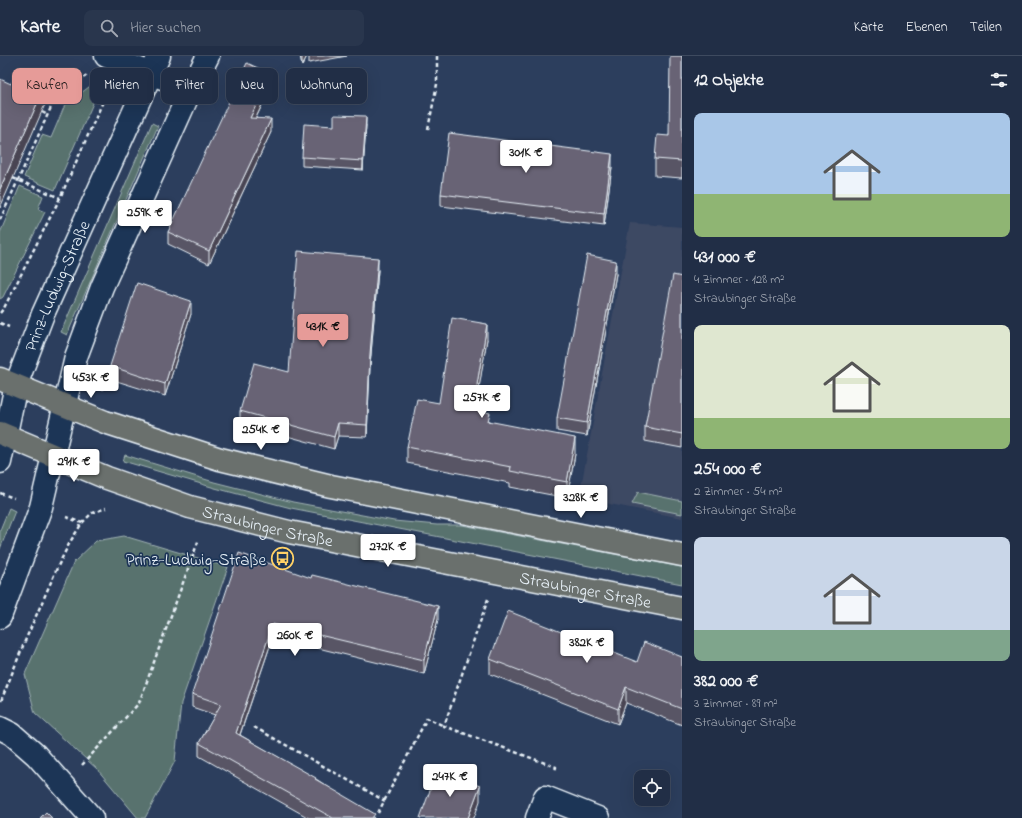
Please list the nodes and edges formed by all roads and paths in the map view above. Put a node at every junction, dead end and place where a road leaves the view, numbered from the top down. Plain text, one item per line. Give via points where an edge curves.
1 (208, 56) edge
2 (437, 56) edge
3 (114, 59) edge
4 (155, 65) edge
5 (202, 68) edge
6 (90, 73) edge
7 (184, 104) edge
8 (42, 112) edge
9 (48, 115) junction
10 (428, 129) dead end
11 (13, 178) edge
12 (18, 180) junction
13 (60, 198) junction
14 (0, 220) edge
15 (0, 313) edge
16 (8, 382) edge
17 (65, 406) junction
18 (3, 434) edge
19 (54, 456) junction
20 (0, 462) edge
21 (209, 512) junction
22 (82, 523) dead end
23 (682, 556) edge
24 (497, 572) junction
25 (682, 608) edge
26 (0, 617) edge
27 (0, 704) edge
28 (444, 726) junction
29 (254, 727) dead end
30 (0, 728) edge
31 (62, 785) junction
32 (545, 798) junction
33 (385, 801) junction
34 (378, 813) dead end
35 (92, 818) edge
36 (537, 818) edge
37 (598, 818) edge

1 - 5 street
2 - 10 path via 437,84
3 - 4 street
3 - 13 path
4 - 16 street, Prinz-Ludwig-Straße via 43,314
6 - 9 path via 54,103
7 - 17 street via 102,287 76,357
8 - 9 path
9 - 12 path
11 - 12 path
12 - 13 path
12 - 14 path
13 - 15 path
16 - 17 main road
16 - 18 street, Prinz-Ludwig-Straße
17 - 19 street
17 - 23 main road via 129,430 220,459 331,486
18 - 19 main road, Straubinger Straße
18 - 20 street, Prinz-Ludwig-Straße
19 - 21 main road, Straubinger Straße via 107,478
19 - 26 street via 41,507
21 - 24 main road, Straubinger Straße via 289,532
21 - 31 path via 139,703
22 - 27 path via 58,566
24 - 25 main road, Straubinger Straße
24 - 28 path
28 - 32 path via 556,767
28 - 33 path via 427,718
29 - 33 path
30 - 31 street via 12,734 36,755
31 - 35 street
32 - 36 street
32 - 37 street
33 - 34 path

